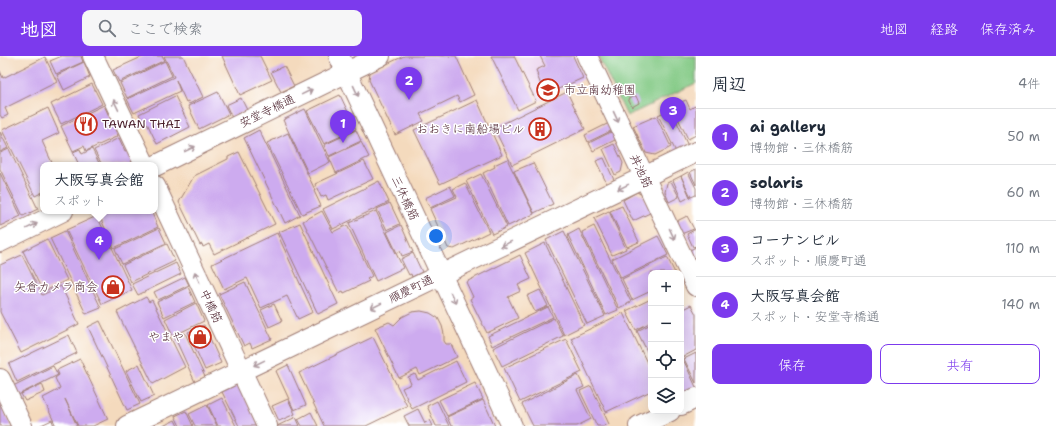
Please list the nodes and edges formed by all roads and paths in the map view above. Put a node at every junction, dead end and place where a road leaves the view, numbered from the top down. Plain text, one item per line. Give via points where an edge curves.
1 (93, 56) edge
2 (380, 56) edge
3 (587, 56) edge
4 (343, 64) edge
5 (696, 152) edge
6 (144, 162) edge
7 (158, 164) edge
8 (644, 177) junction
9 (158, 192) edge
10 (57, 214) edge
11 (0, 242) edge
12 (442, 275) junction
13 (696, 286) edge
14 (241, 372) junction
15 (0, 379) edge
16 (696, 398) edge
17 (684, 404) edge
18 (664, 414) edge
19 (22, 426) edge
20 (127, 426) edge
21 (267, 426) edge
22 (512, 426) edge
23 (639, 426) edge

6 -> 1 street
2 - 4 street, 安堂寺橋通
3 -> 8 street, 丼池筋
7 -> 4 street, 安堂寺橋通
4 -> 12 street, 三休橋筋
5 - 8 street, 順慶町通
8 -> 12 street, 順慶町通
8 -> 13 street, 丼池筋
14 -> 9 street, 中橋筋
11 -> 10 street
12 -> 14 street, 順慶町通
12 -> 22 street, 三休橋筋
14 - 20 street, 順慶町通
14 - 21 street, 中橋筋
15 - 19 street
16 - 17 street
18 - 23 street

